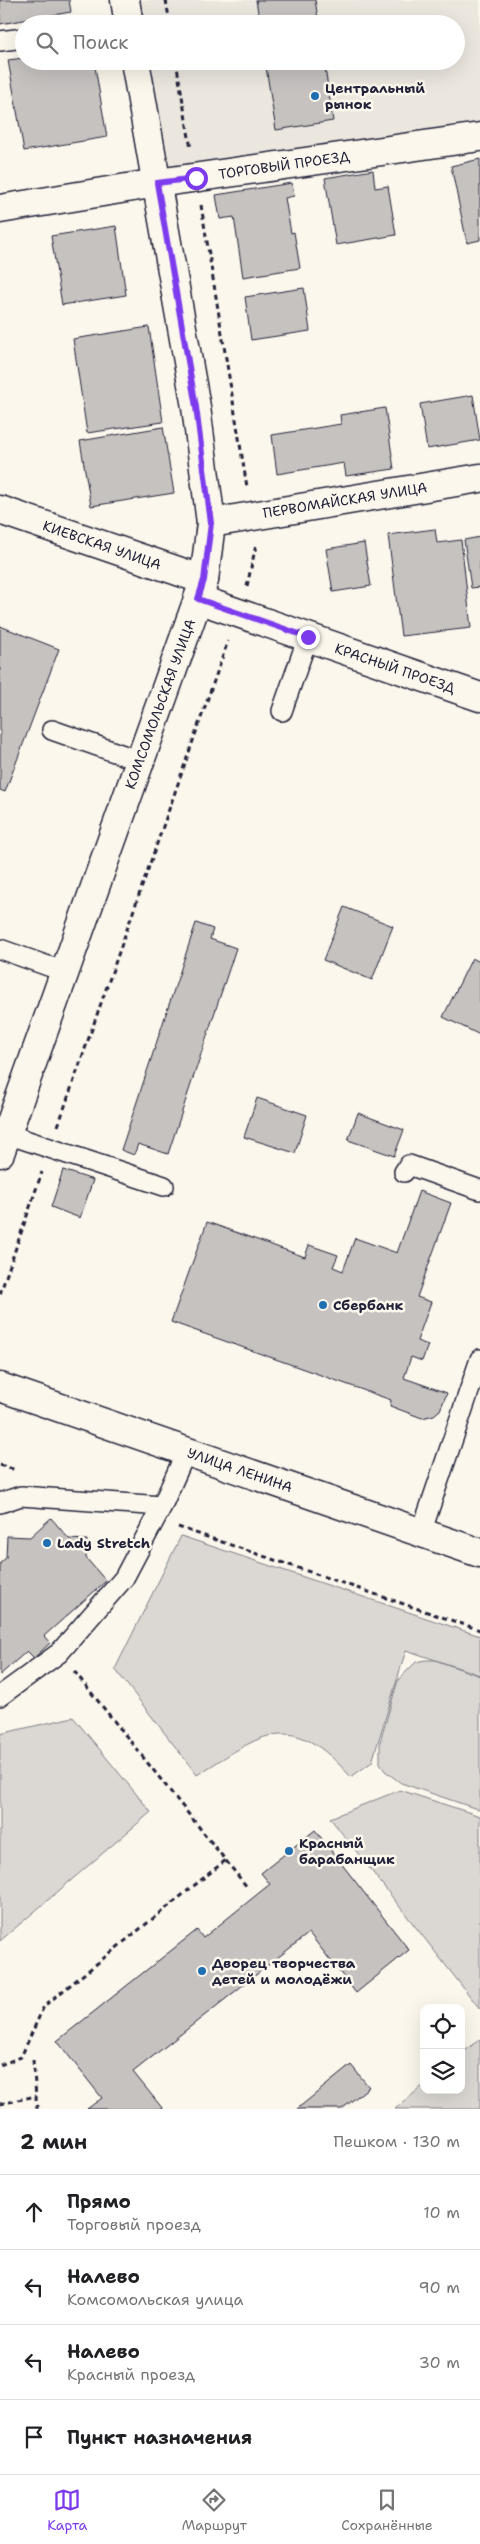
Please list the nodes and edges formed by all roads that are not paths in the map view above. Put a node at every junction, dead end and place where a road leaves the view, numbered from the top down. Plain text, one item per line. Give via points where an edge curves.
1 (15, 39) edge
2 (0, 41) edge
3 (137, 70) edge
4 (480, 137) edge
5 (157, 183) junction
6 (0, 209) edge
7 (480, 478) edge
8 (0, 510) edge
9 (211, 523) junction
10 (201, 589) junction
11 (308, 637) junction
12 (480, 697) edge
13 (282, 712) dead end
14 (52, 730) dead end
15 (140, 761) junction
16 (0, 949) edge
17 (64, 972) junction
18 (4, 1143) edge
19 (404, 1172) dead end
20 (164, 1186) dead end
21 (480, 1190) edge
22 (480, 1358) edge
23 (0, 1387) edge
24 (186, 1452) junction
25 (0, 1503) edge
26 (159, 1513) junction
27 (421, 1533) junction
28 (480, 1553) edge
29 (0, 1696) edge

1 - 2 lane
3 - 5 main road, КОМСОМОЛЬСКАЯ УЛИЦА
4 - 5 main road, ТОРГОВЫЙ ПРОЕЗД
5 - 6 main road, ТОРГОВЫЙ ПРОЕЗД
5 - 9 main road, КОМСОМОЛЬСКАЯ УЛИЦА via 196,407
7 - 9 main road, ПЕРВОМАЙСКАЯ УЛИЦА
8 - 10 main road, КИЕВСКАЯ УЛИЦА
9 - 10 main road, КОМСОМОЛЬСКАЯ УЛИЦА
10 - 11 main road, КРАСНЫЙ ПРОЕЗД
10 - 15 main road, КОМСОМОЛЬСКАЯ УЛИЦА
11 - 12 main road, КРАСНЫЙ ПРОЕЗД
11 - 13 lane
14 - 15 lane
15 - 17 main road, КОМСОМОЛЬСКАЯ УЛИЦА
16 - 17 lane
17 - 18 main road, КОМСОМОЛЬСКАЯ УЛИЦА
18 - 20 lane
19 - 21 lane via 409,1165
22 - 27 lane
23 - 24 main road, УЛИЦА ЛЕНИНА
24 - 26 lane
24 - 27 main road, УЛИЦА ЛЕНИНА
25 - 26 lane via 21,1496
26 - 29 lane via 124,1578 59,1653
27 - 28 main road, УЛИЦА ЛЕНИНА

